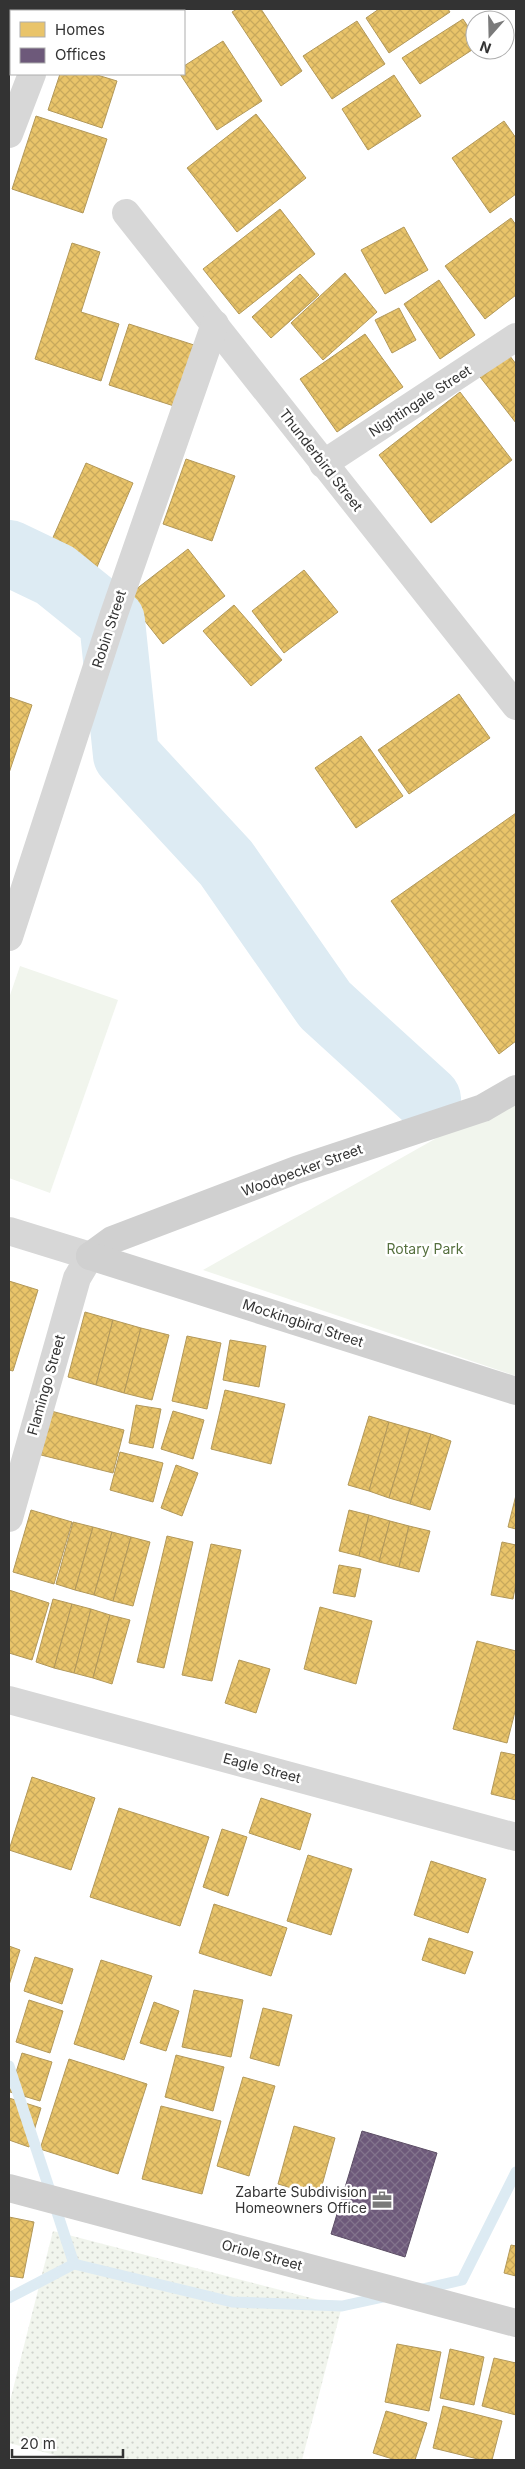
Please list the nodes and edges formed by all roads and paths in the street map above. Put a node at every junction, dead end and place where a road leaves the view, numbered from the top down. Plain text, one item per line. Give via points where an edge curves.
1 (32, 75) edge
2 (9, 134) edge
3 (126, 213) dead end
4 (216, 324) junction
5 (516, 337) edge
6 (323, 464) junction
7 (516, 706) edge
8 (9, 937) edge
9 (516, 1089) edge
10 (9, 1231) edge
11 (90, 1256) junction
12 (516, 1391) edge
13 (9, 1518) edge
14 (9, 1700) edge
15 (516, 1836) edge
16 (9, 2188) edge
17 (516, 2323) edge

1 - 2 street
3 - 4 street, Thunderbird Street
4 - 6 street, Thunderbird Street
4 - 8 street, Robin Street via 114,614
5 - 6 street, Nightingale Street
6 - 7 street, Thunderbird Street
9 - 11 street, Woodpecker Street via 483,1108 296,1170 112,1240
10 - 11 street
11 - 12 street, Mockingbird Street
11 - 13 street, Flamingo Street via 77,1278
14 - 15 street, Eagle Street
16 - 17 street, Oriole Street

